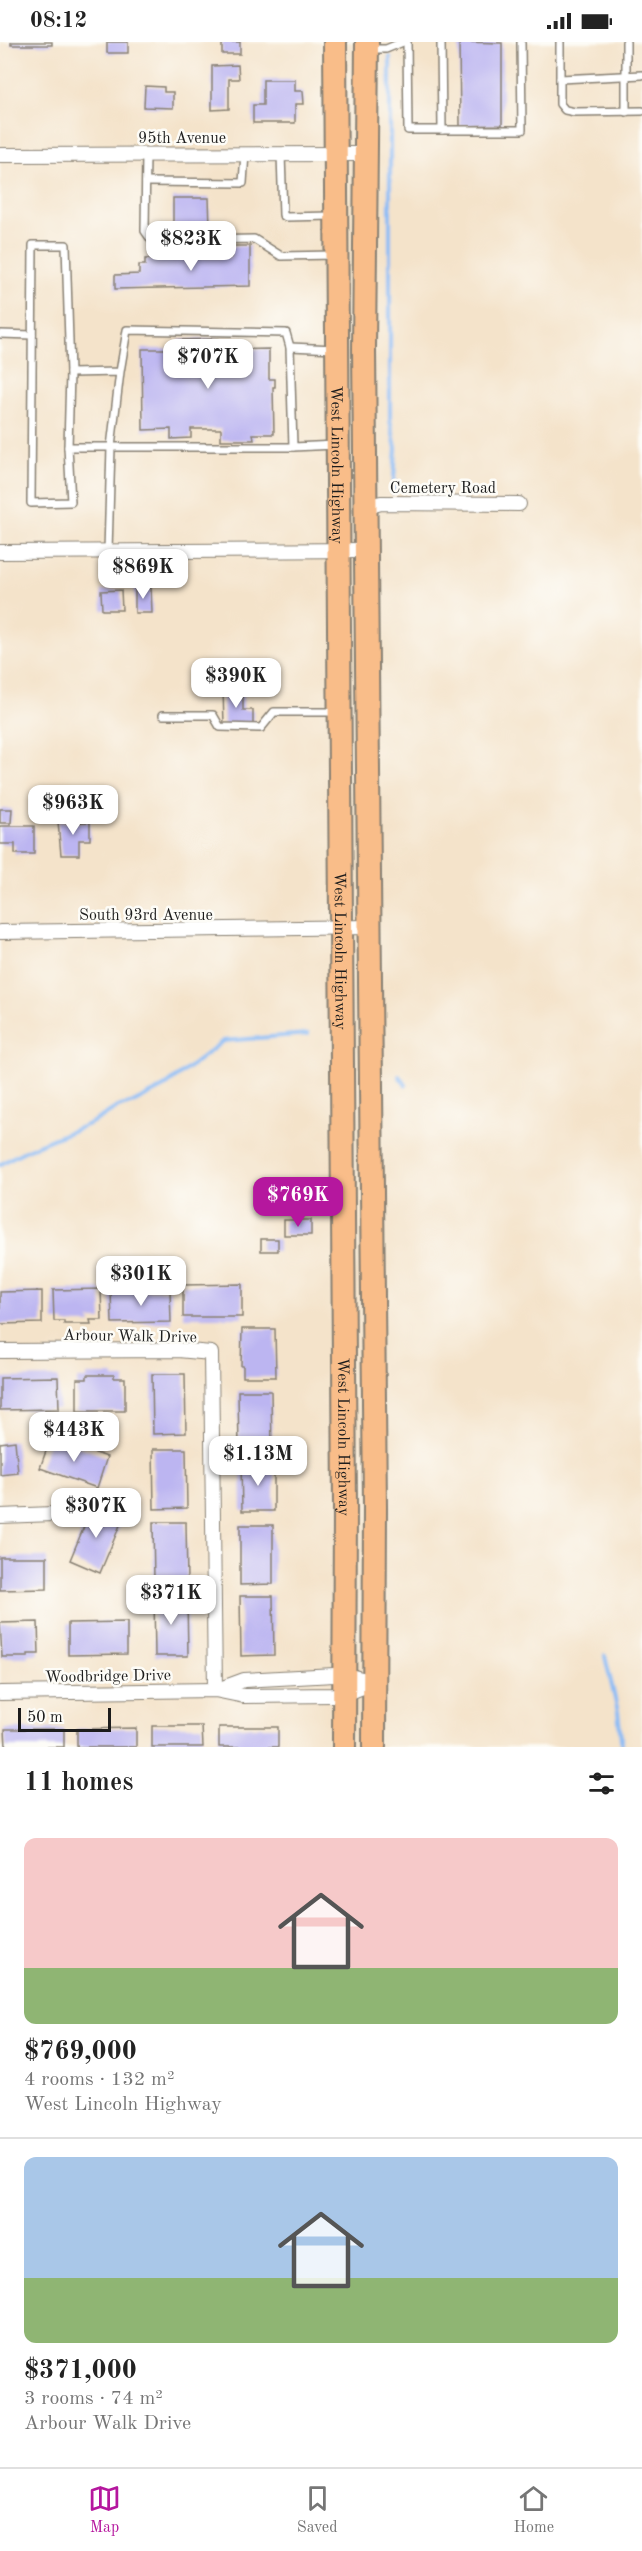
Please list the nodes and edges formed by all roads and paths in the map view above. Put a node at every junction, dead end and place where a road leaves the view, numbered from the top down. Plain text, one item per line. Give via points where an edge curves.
1 (335, 42) edge
2 (405, 42) edge
3 (441, 42) edge
4 (521, 42) edge
5 (560, 42) edge
6 (626, 42) edge
7 (367, 45) edge
8 (626, 75) junction
9 (642, 75) edge
10 (560, 79) junction
11 (626, 111) junction
12 (642, 111) edge
13 (442, 130) junction
14 (146, 153) junction
15 (245, 153) junction
16 (0, 154) edge
17 (281, 154) junction
18 (336, 154) junction
19 (364, 154) junction
20 (146, 182) junction
21 (337, 216) junction
22 (337, 255) junction
23 (0, 334) edge
24 (32, 335) junction
25 (290, 347) junction
26 (338, 349) junction
27 (120, 372) junction
28 (70, 373) junction
29 (336, 445) junction
30 (68, 447) junction
31 (111, 447) junction
32 (293, 447) junction
33 (519, 504) dead end
34 (367, 507) junction
35 (337, 550) junction
36 (367, 550) junction
37 (108, 551) junction
38 (0, 552) edge
39 (339, 712) junction
40 (163, 715) dead end
41 (370, 927) junction
42 (340, 928) junction
43 (0, 932) edge
44 (0, 1352) edge
45 (54, 1514) dead end
46 (0, 1516) edge
47 (375, 1682) junction
48 (345, 1684) junction
49 (215, 1690) junction
50 (0, 1693) edge
51 (344, 1747) edge
52 (374, 1747) edge

1 - 18 main road, West Lincoln Highway
2 - 7 lane via 386,49
2 - 13 lane via 408,130
3 - 13 lane
4 - 13 lane via 522,130
5 - 10 lane
6 - 8 lane
7 - 19 main road, West Lincoln Highway
8 - 9 lane
8 - 10 lane
8 - 11 lane
10 - 11 lane via 560,104 565,110
11 - 12 lane
14 - 15 street, 95th Avenue
14 - 16 street, 95th Avenue
14 - 20 lane
15 - 17 street, 95th Avenue
15 - 20 lane via 243,183
17 - 18 street, 95th Avenue
17 - 21 lane via 283,215
18 - 19 street, 95th Avenue
18 - 21 main road, West Lincoln Highway
19 - 34 main road, West Lincoln Highway
20 - 22 lane via 145,231 152,241 254,239 281,256
21 - 22 main road, West Lincoln Highway
22 - 26 main road, West Lincoln Highway
23 - 24 lane
24 - 28 lane via 33,245 66,244
24 - 30 lane via 31,503 71,502
25 - 26 lane
25 - 27 lane via 286,333 127,330
25 - 32 lane
26 - 29 main road, West Lincoln Highway
27 - 28 lane
27 - 31 lane
28 - 30 lane
29 - 32 lane
29 - 35 main road, West Lincoln Highway
30 - 31 lane
31 - 32 lane
31 - 37 lane
33 - 34 street, Cemetery Road via 381,503
34 - 36 main road, West Lincoln Highway
35 - 36 street
35 - 37 street
35 - 39 main road, West Lincoln Highway
36 - 41 main road, West Lincoln Highway
37 - 38 street
39 - 40 lane via 274,712 261,728 220,727 213,716
39 - 42 main road, West Lincoln Highway
41 - 42 street, South 93rd Avenue
41 - 47 main road, West Lincoln Highway
42 - 43 street, South 93rd Avenue
42 - 48 main road, West Lincoln Highway
44 - 49 street, Arbour Walk Drive via 211,1353
45 - 46 street
47 - 48 street, Woodbridge Drive
47 - 52 main road, West Lincoln Highway
48 - 49 street, Woodbridge Drive via 244,1696
48 - 49 street, Woodbridge Drive via 244,1680
48 - 51 main road, West Lincoln Highway
49 - 50 street, Woodbridge Drive

